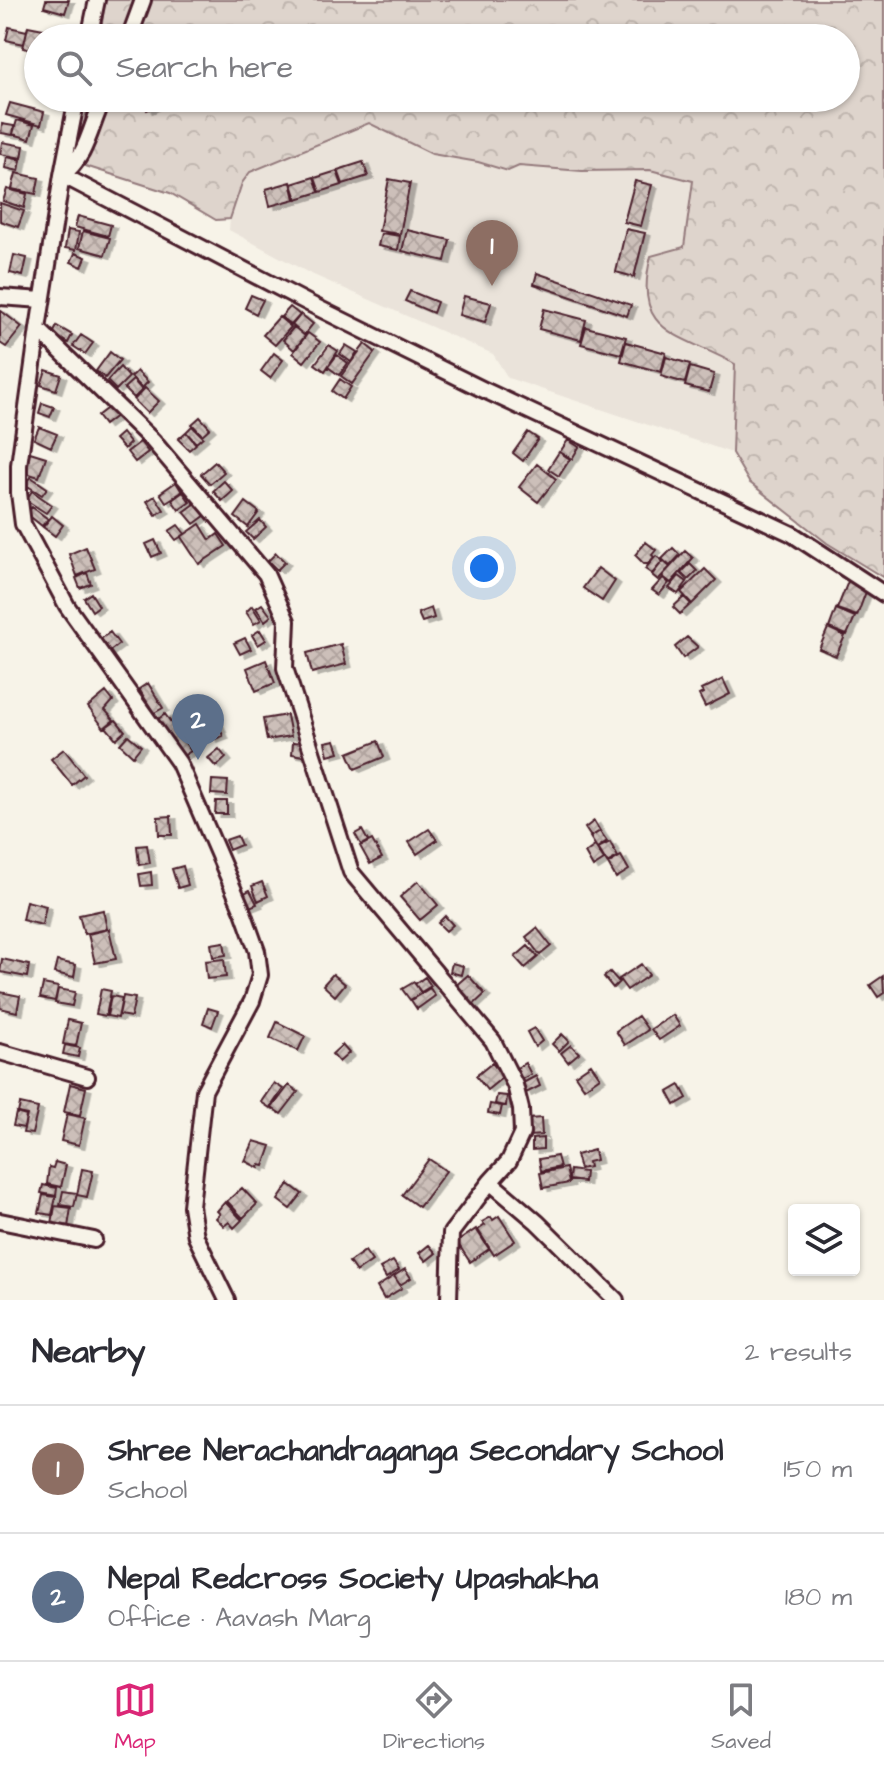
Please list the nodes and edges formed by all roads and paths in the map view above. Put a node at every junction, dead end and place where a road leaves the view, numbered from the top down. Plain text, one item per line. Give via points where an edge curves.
1 (97, 0) edge
2 (143, 0) edge
3 (92, 24) edge
4 (134, 24) edge
5 (74, 112) edge
6 (96, 112) edge
7 (62, 175) junction
8 (0, 297) edge
9 (42, 300) junction
10 (38, 329) junction
11 (884, 594) edge
12 (0, 1052) edge
13 (87, 1077) dead end
14 (490, 1182) junction
15 (0, 1221) edge
16 (94, 1240) dead end
17 (227, 1300) edge
18 (449, 1300) edge
19 (616, 1300) edge

1 - 3 street
2 - 4 street
5 - 7 street
6 - 7 street via 76,165
7 - 9 street
7 - 11 street via 482,389 792,534
8 - 9 street
9 - 10 street
10 - 14 street via 153,441 266,574 287,621 285,668 351,872 493,1041 515,1085 522,1133 509,1161
10 - 17 street via 19,465 23,524 67,606 179,763 260,964 252,1001 204,1091 191,1206 196,1237
12 - 13 street
14 - 18 street via 451,1233
14 - 19 street
15 - 16 street

